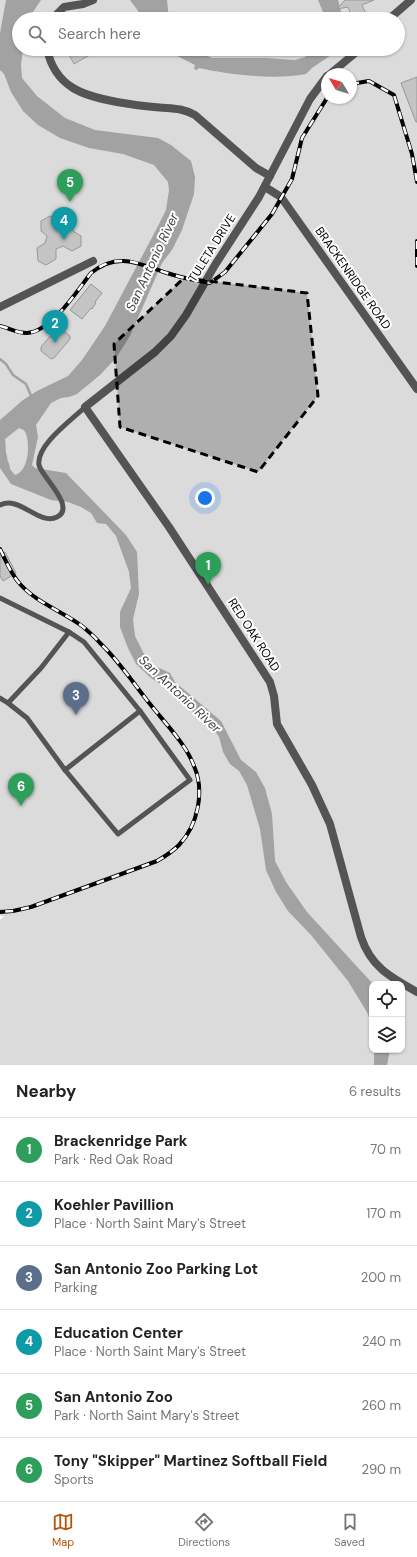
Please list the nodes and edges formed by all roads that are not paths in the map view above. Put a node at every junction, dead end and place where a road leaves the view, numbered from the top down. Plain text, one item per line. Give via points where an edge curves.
1 (93, 0) edge
2 (411, 0) edge
3 (59, 12) edge
4 (397, 12) edge
5 (49, 56) edge
6 (352, 56) edge
7 (337, 68) edge
8 (321, 84) edge
9 (270, 176) junction
10 (265, 187) junction
11 (93, 261) dead end
12 (0, 307) edge
13 (417, 390) edge
14 (85, 407) junction
15 (0, 505) edge
16 (0, 598) edge
17 (69, 632) junction
18 (0, 698) edge
19 (8, 703) junction
20 (140, 712) junction
21 (65, 770) junction
22 (417, 992) edge

1 - 3 street via 64,7
2 - 4 street
5 - 9 street via 57,74 66,83 89,96 139,106 176,108 195,115 253,165
6 - 7 street
8 - 9 street, TULETA DRIVE via 310,99
9 - 10 street, TULETA DRIVE
10 - 13 street, BRACKENRIDGE ROAD via 281,197
10 - 14 street, TULETA DRIVE via 171,336
11 - 12 street
14 - 15 lane via 40,454 40,468 62,501 59,516 47,518 12,503 5,502
14 - 22 street, RED OAK ROAD via 170,527 266,676 273,690 277,724 312,785 330,824 366,952 383,971
16 - 17 lane
17 - 19 lane via 41,668
17 - 20 lane via 84,642
18 - 19 lane
19 - 21 lane via 27,718
20 - 21 lane
20 - 21 lane via 190,780 118,834

